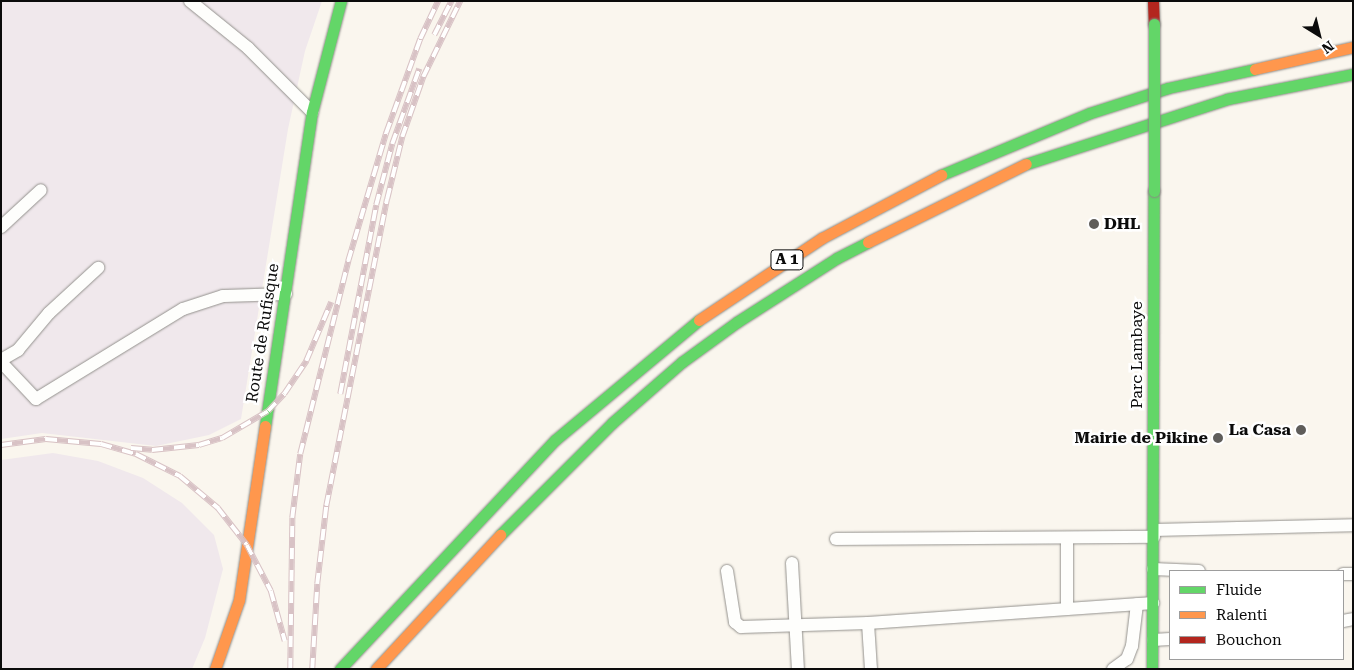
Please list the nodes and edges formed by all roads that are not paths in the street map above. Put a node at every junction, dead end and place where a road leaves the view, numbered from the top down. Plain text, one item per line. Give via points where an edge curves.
1 (190, 1) edge
2 (342, 1) edge
3 (1153, 1) edge
4 (1353, 48) edge
5 (1353, 74) edge
6 (312, 112) junction
7 (42, 190) dead end
8 (1, 227) edge
9 (98, 268) dead end
10 (286, 294) junction
11 (1, 361) edge
12 (1353, 525) edge
13 (1154, 534) junction
14 (1066, 538) junction
15 (836, 539) dead end
16 (792, 563) dead end
17 (1153, 570) junction
18 (1169, 570) edge
19 (727, 571) dead end
20 (1153, 603) junction
21 (1137, 604) junction
22 (1067, 609) junction
23 (868, 623) junction
24 (798, 627) junction
25 (1169, 639) edge
26 (1153, 640) junction
27 (215, 669) edge
28 (340, 669) edge
29 (376, 669) edge
30 (798, 669) edge
31 (870, 669) edge
32 (1113, 669) edge
33 (1152, 669) edge

1 - 6 street via 248,48
2 - 6 main road, Route de Rufisque
3 - 13 main road, Parc Lambaye, bridge
4 - 28 main road, A 1 via 1168,88 1090,113 1004,146 927,181 807,247 708,313 555,440
5 - 29 main road, A 1 via 1227,99 1080,144 1008,171 837,258 737,322 682,362 612,423 522,511
6 - 10 main road, Route de Rufisque
7 - 8 street
9 - 11 street via 49,314 18,350
10 - 11 street via 223,296 183,309 36,399
10 - 27 main road, Route de Rufisque via 239,600
12 - 13 street
13 - 14 street
13 - 17 main road, Parc Lambaye
14 - 15 street
14 - 22 street
16 - 24 street
17 - 18 street
17 - 20 main road, Parc Lambaye
19 - 24 street via 737,625
20 - 21 street
20 - 26 main road, Parc Lambaye
21 - 22 street
21 - 32 street via 1128,659
22 - 23 street
23 - 24 street
23 - 31 street
24 - 30 street
25 - 26 street
26 - 33 main road, Parc Lambaye

